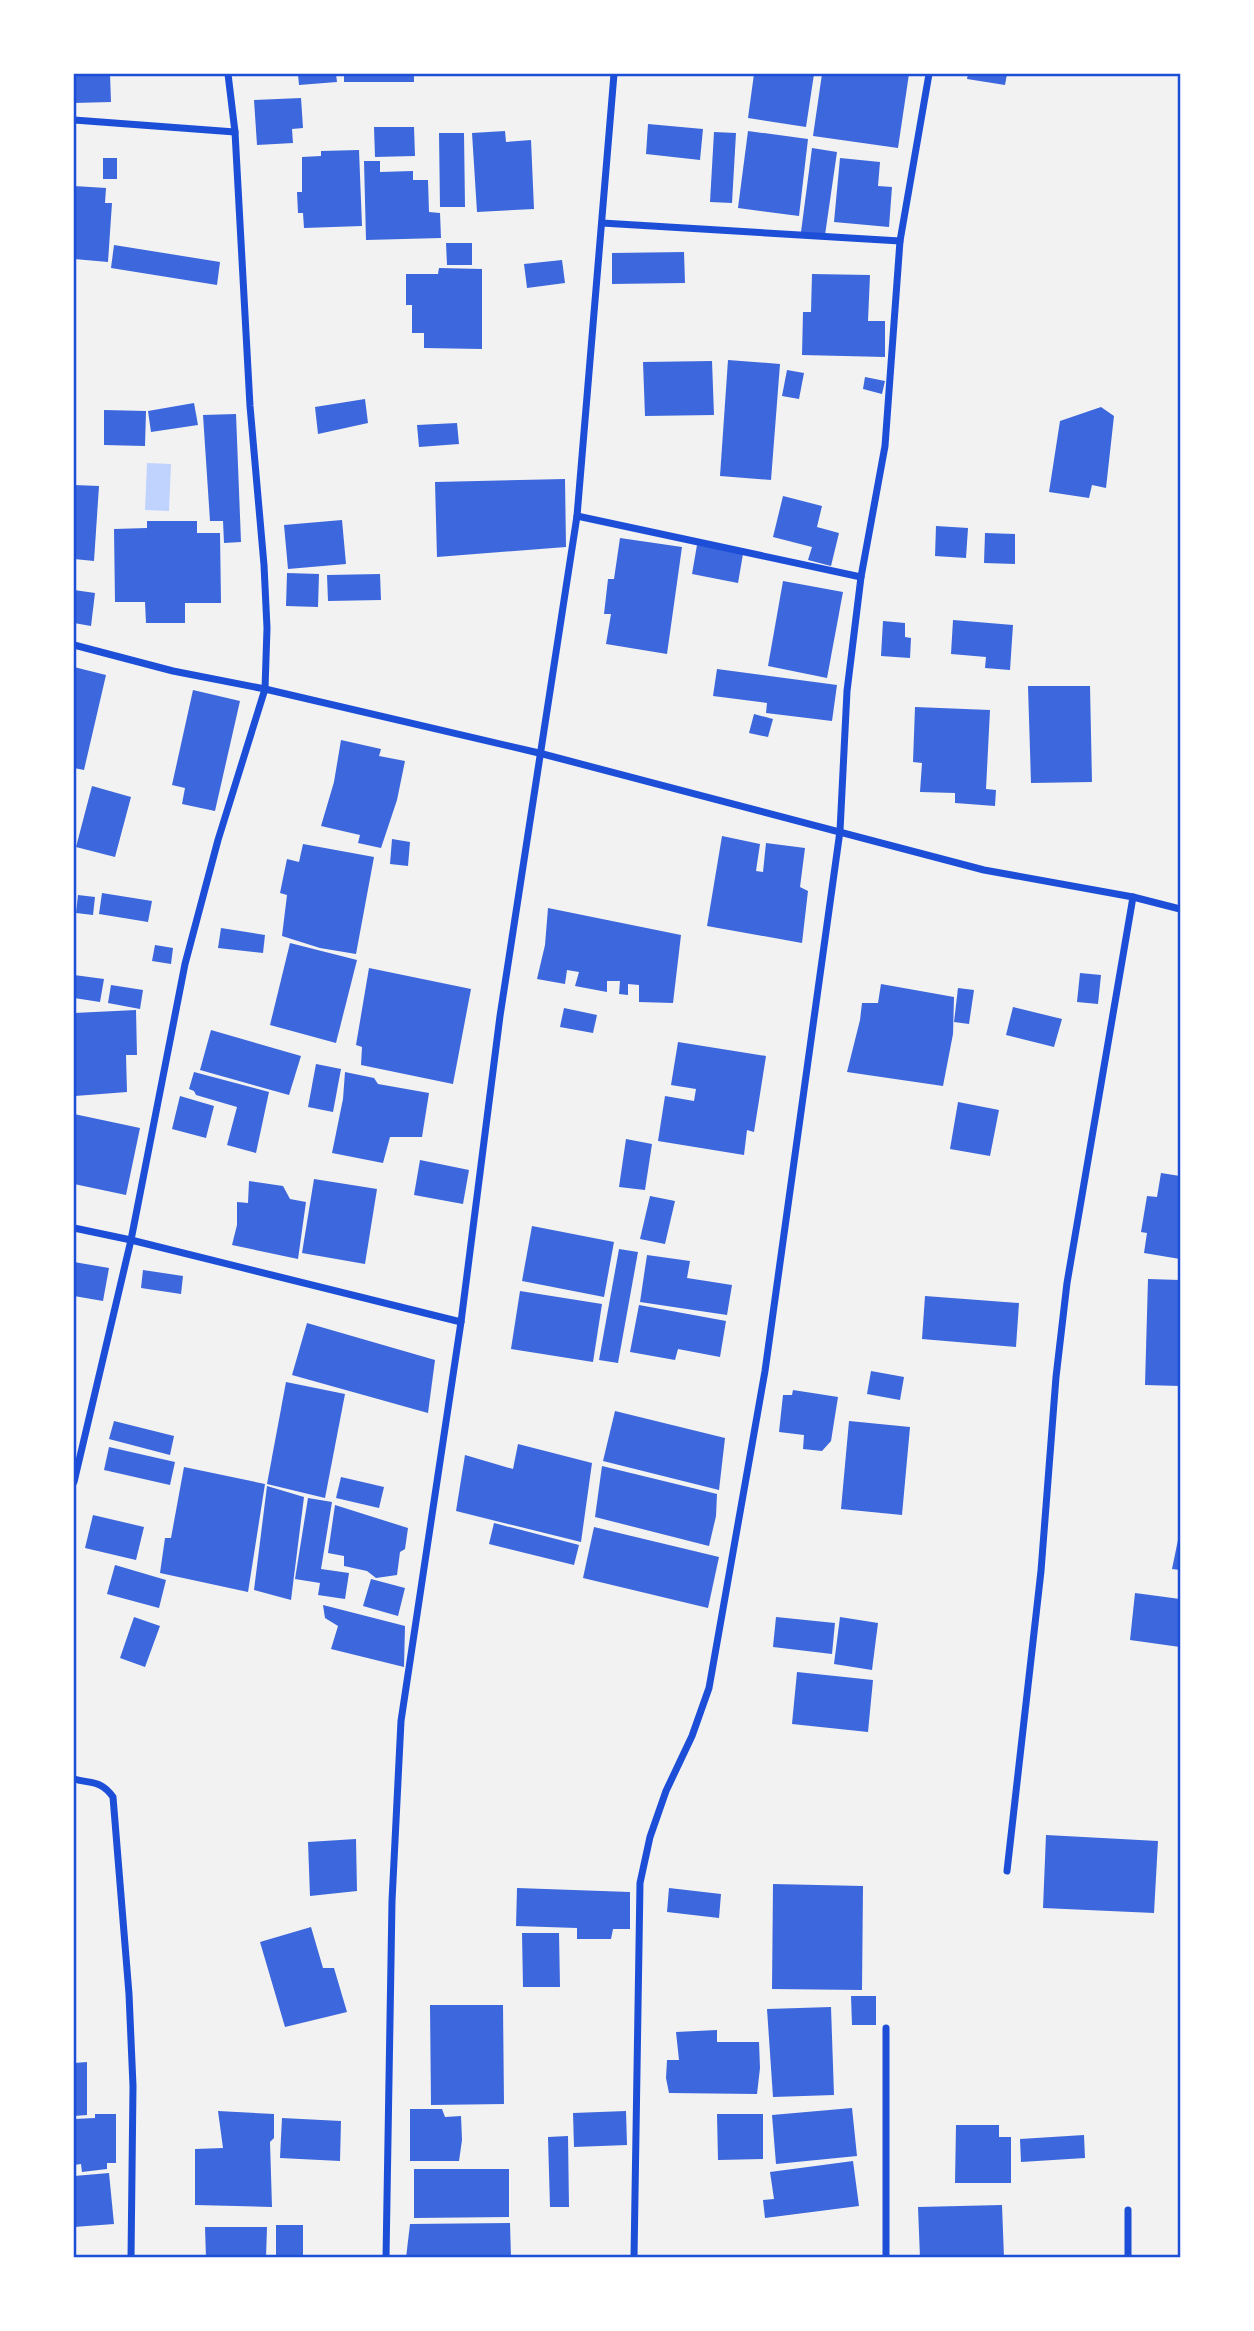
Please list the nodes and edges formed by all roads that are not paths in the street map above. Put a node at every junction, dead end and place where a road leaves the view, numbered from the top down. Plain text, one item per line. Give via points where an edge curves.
1 (228, 74) edge
2 (614, 74) edge
3 (929, 74) edge
4 (74, 120) edge
5 (235, 132) junction
6 (602, 223) junction
7 (900, 241) junction
8 (577, 516) junction
9 (861, 577) junction
10 (74, 645) edge
11 (265, 689) junction
12 (539, 753) junction
13 (840, 831) junction
14 (1133, 897) junction
15 (1181, 909) edge
16 (74, 1228) edge
17 (131, 1240) junction
18 (461, 1322) junction
19 (74, 1482) edge
20 (74, 1779) edge
21 (1007, 1871) dead end
22 (886, 2028) dead end
23 (1128, 2210) dead end
24 (131, 2258) edge
25 (386, 2258) edge
26 (634, 2258) edge
27 (886, 2258) edge
28 (1128, 2258) edge

1 - 5 street
2 - 6 street
3 - 7 street
4 - 5 street
5 - 11 street via 265,577
6 - 7 street
6 - 8 street
7 - 9 street via 885,446
8 - 9 street
8 - 12 street
9 - 13 street via 847,691
10 - 11 street
11 - 12 street
11 - 17 street via 186,964
12 - 13 street
12 - 18 street
13 - 14 street via 984,870
13 - 26 street via 765,1371 709,1688 662,1802 640,1883
14 - 15 street
14 - 21 street via 1067,1283
16 - 17 street
17 - 18 street
17 - 19 street
18 - 25 street via 401,1721 392,1901
20 - 24 street via 95,1782 113,1797 130,1994
22 - 27 street
23 - 28 street

